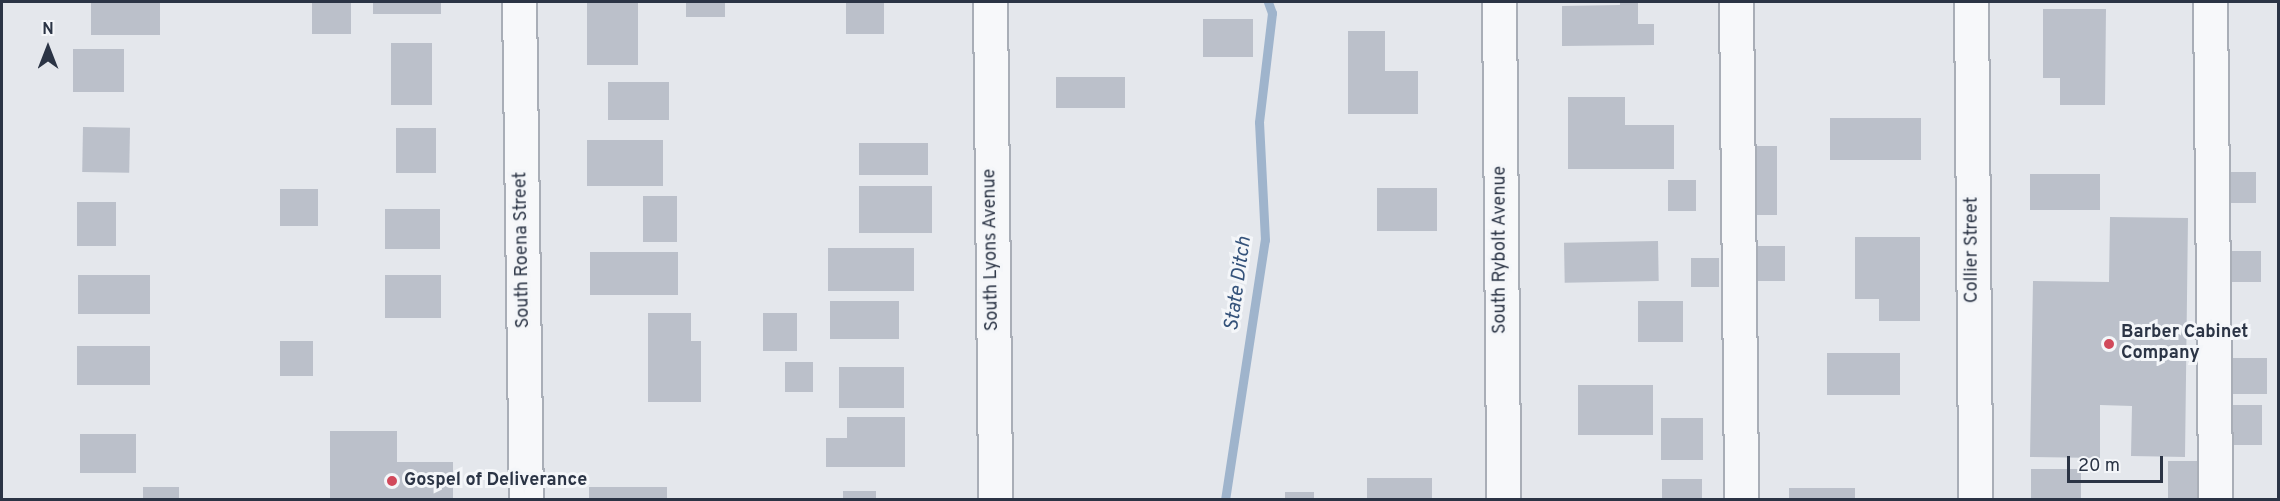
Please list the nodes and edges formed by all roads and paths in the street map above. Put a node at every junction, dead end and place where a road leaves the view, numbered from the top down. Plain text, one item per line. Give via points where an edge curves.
1 (519, 2) edge
2 (990, 2) edge
3 (1499, 2) edge
4 (1736, 2) edge
5 (1971, 2) edge
6 (2210, 2) edge
7 (526, 500) edge
8 (995, 500) edge
9 (1503, 500) edge
10 (1742, 500) edge
11 (1975, 500) edge
12 (2215, 500) edge

1 - 7 street, South Roena Street
2 - 8 street, South Lyons Avenue
3 - 9 street, South Rybolt Avenue
4 - 10 street
5 - 11 street, Collier Street
6 - 12 street

